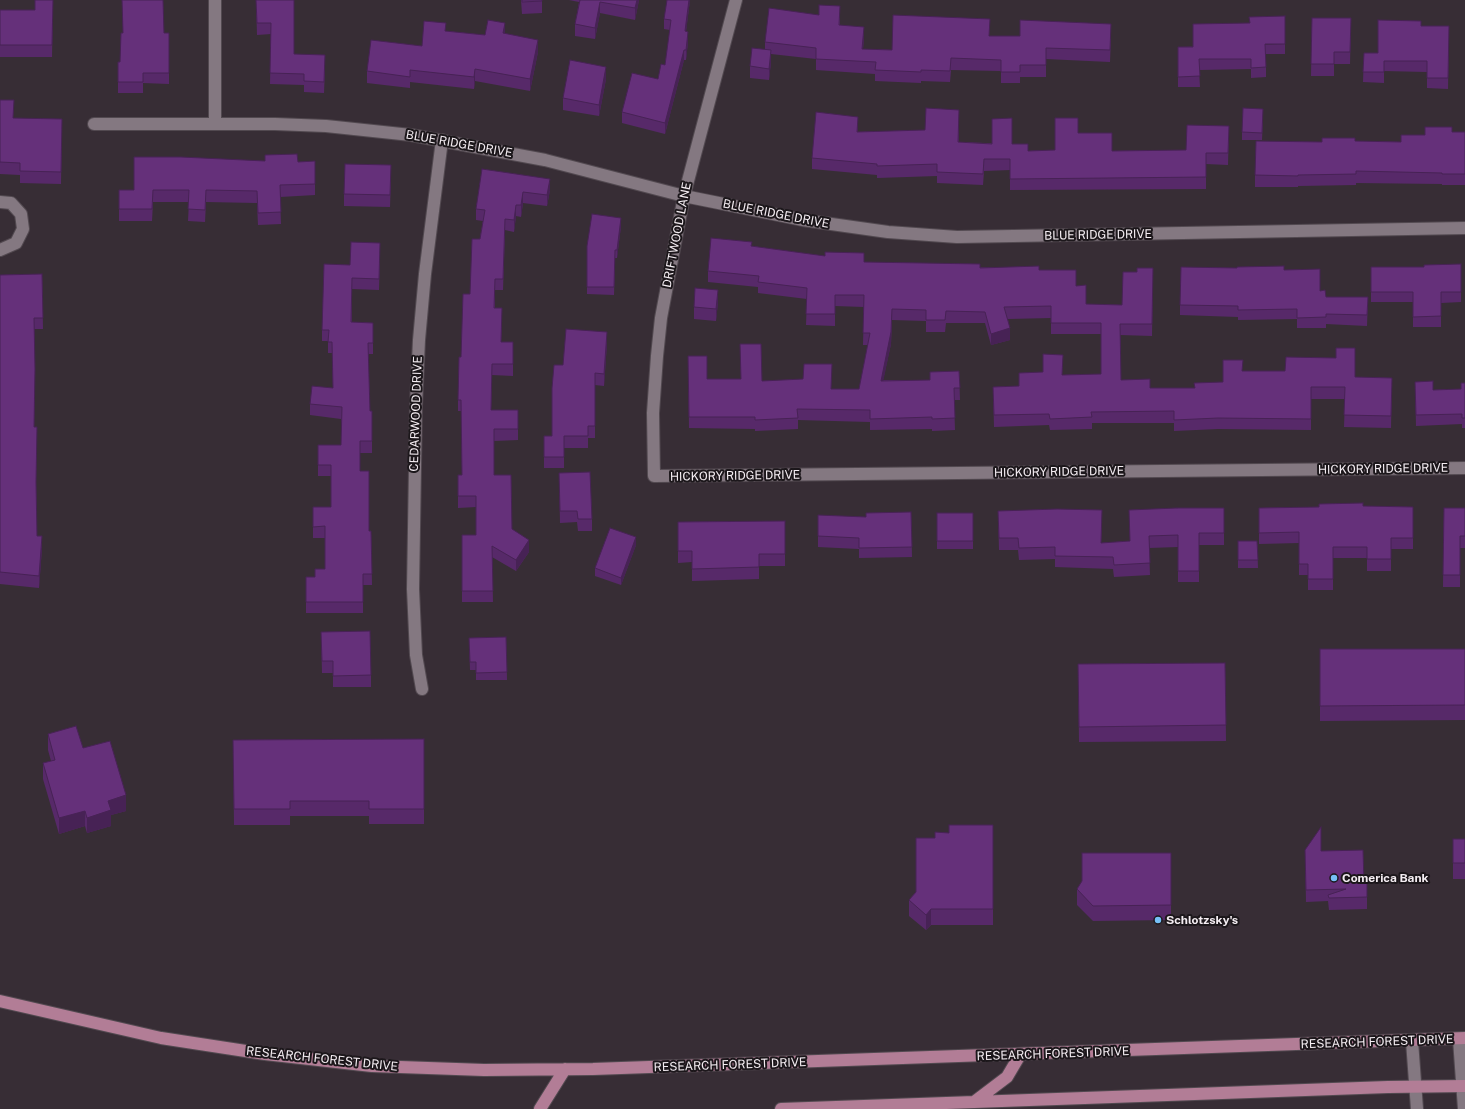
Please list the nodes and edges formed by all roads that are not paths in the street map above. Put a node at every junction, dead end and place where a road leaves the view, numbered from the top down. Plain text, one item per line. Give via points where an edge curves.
1 (215, 0) edge
2 (736, 0) edge
3 (216, 123) junction
4 (94, 124) dead end
5 (442, 140) junction
6 (684, 196) junction
7 (0, 202) edge
8 (1465, 228) edge
9 (0, 250) edge
10 (1465, 468) edge
11 (654, 476) joint
12 (422, 689) dead end
13 (0, 1001) edge
14 (1462, 1039) edge
15 (1412, 1041) junction
16 (1020, 1055) junction
17 (565, 1069) junction
18 (1464, 1086) edge
19 (1415, 1087) junction
20 (974, 1102) junction
21 (540, 1109) edge
22 (781, 1109) edge
23 (1417, 1109) edge
24 (1464, 1109) edge

1 - 3 street
2 - 6 street, DRIFTWOOD LANE
3 - 4 street, BLUE RIDGE DRIVE
3 - 5 street, BLUE RIDGE DRIVE via 326,126
5 - 6 street, BLUE RIDGE DRIVE via 545,160
5 - 12 street, CEDARWOOD DRIVE via 425,274 416,406 413,589 416,655
6 - 8 street, BLUE RIDGE DRIVE via 803,220 888,232 957,237
6 - 11 street, DRIFTWOOD LANE via 661,318 653,413
7 - 9 street via 11,203 21,214 23,229 16,243
10 - 11 street, HICKORY RIDGE DRIVE
13 - 17 main road, RESEARCH FOREST DRIVE via 161,1038 265,1054 372,1066 484,1070
14 - 15 main road, RESEARCH FOREST DRIVE
14 - 18 street
15 - 16 main road, RESEARCH FOREST DRIVE
15 - 19 street
16 - 17 main road, RESEARCH FOREST DRIVE
16 - 20 main road via 1007,1077
17 - 21 main road
18 - 19 main road
18 - 24 street
19 - 20 main road
19 - 23 street
20 - 22 main road

